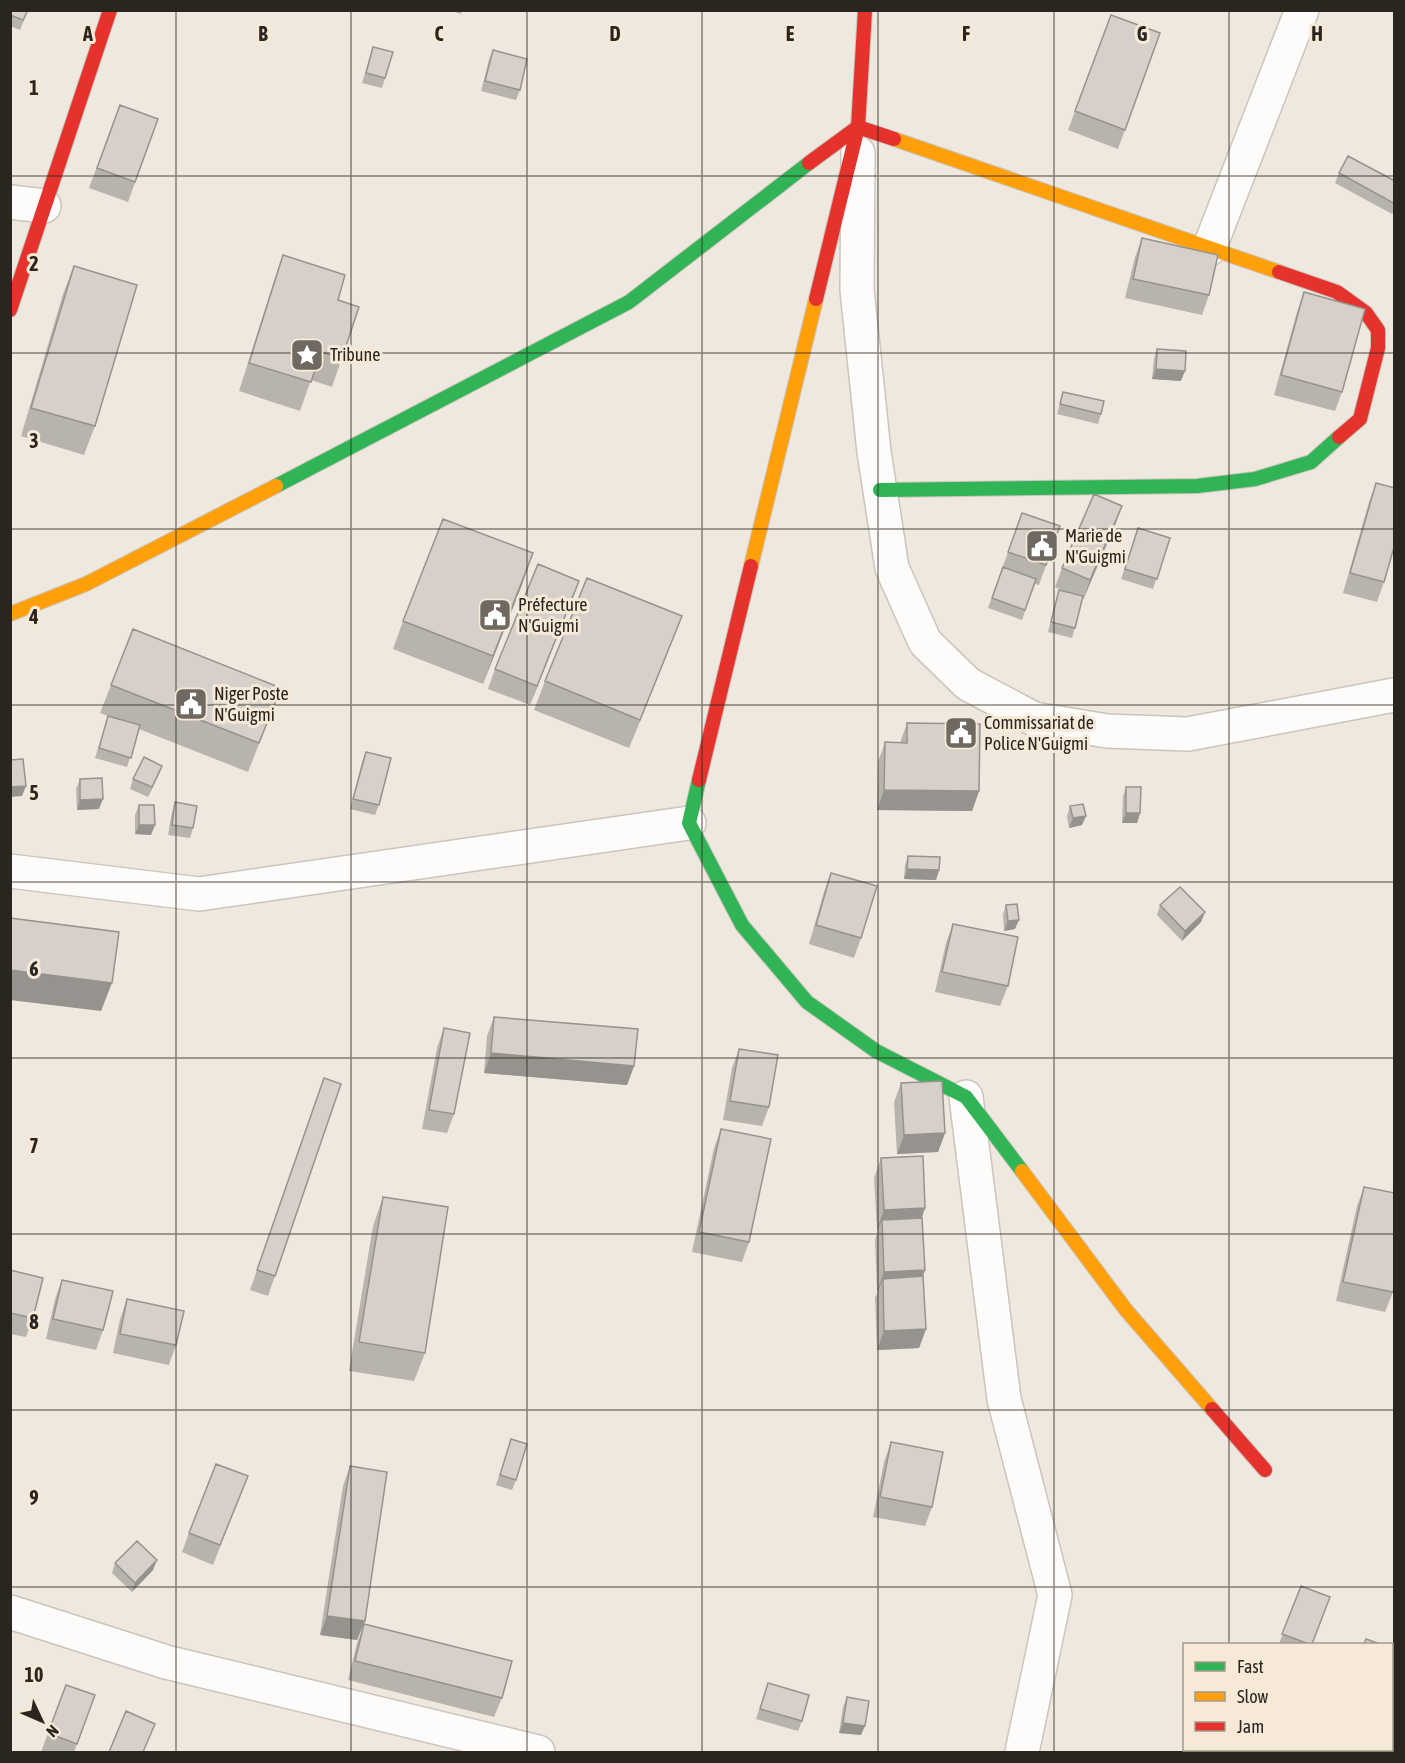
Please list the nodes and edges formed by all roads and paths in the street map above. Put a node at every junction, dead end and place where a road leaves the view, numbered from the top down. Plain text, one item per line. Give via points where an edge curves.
1 (110, 10) edge
2 (865, 10) edge
3 (1302, 10) edge
4 (858, 127) junction
5 (10, 202) edge
6 (44, 206) junction
7 (1209, 249) junction
8 (10, 310) edge
9 (880, 490) junction
10 (10, 614) edge
11 (1395, 695) edge
12 (689, 823) junction
13 (10, 871) edge
14 (966, 1097) junction
15 (1265, 1470) dead end
16 (10, 1612) edge
17 (538, 1752) edge
18 (1022, 1752) edge

1 - 6 street
2 - 4 street
3 - 7 street
4 - 7 street
4 - 9 street via 857,290
4 - 10 street via 629,302 86,584
4 - 12 street
5 - 6 street
6 - 8 street
7 - 9 street via 1337,292 1366,313 1378,330 1378,348 1360,419 1311,462 1255,479 1197,486
9 - 11 street via 892,568 925,642 968,684 1034,719 1107,731 1188,734
12 - 13 street via 199,894
12 - 14 street via 742,925 807,1002 876,1051
14 - 15 street via 1126,1310
14 - 18 street via 1004,1399 1055,1595
16 - 17 street via 166,1662

